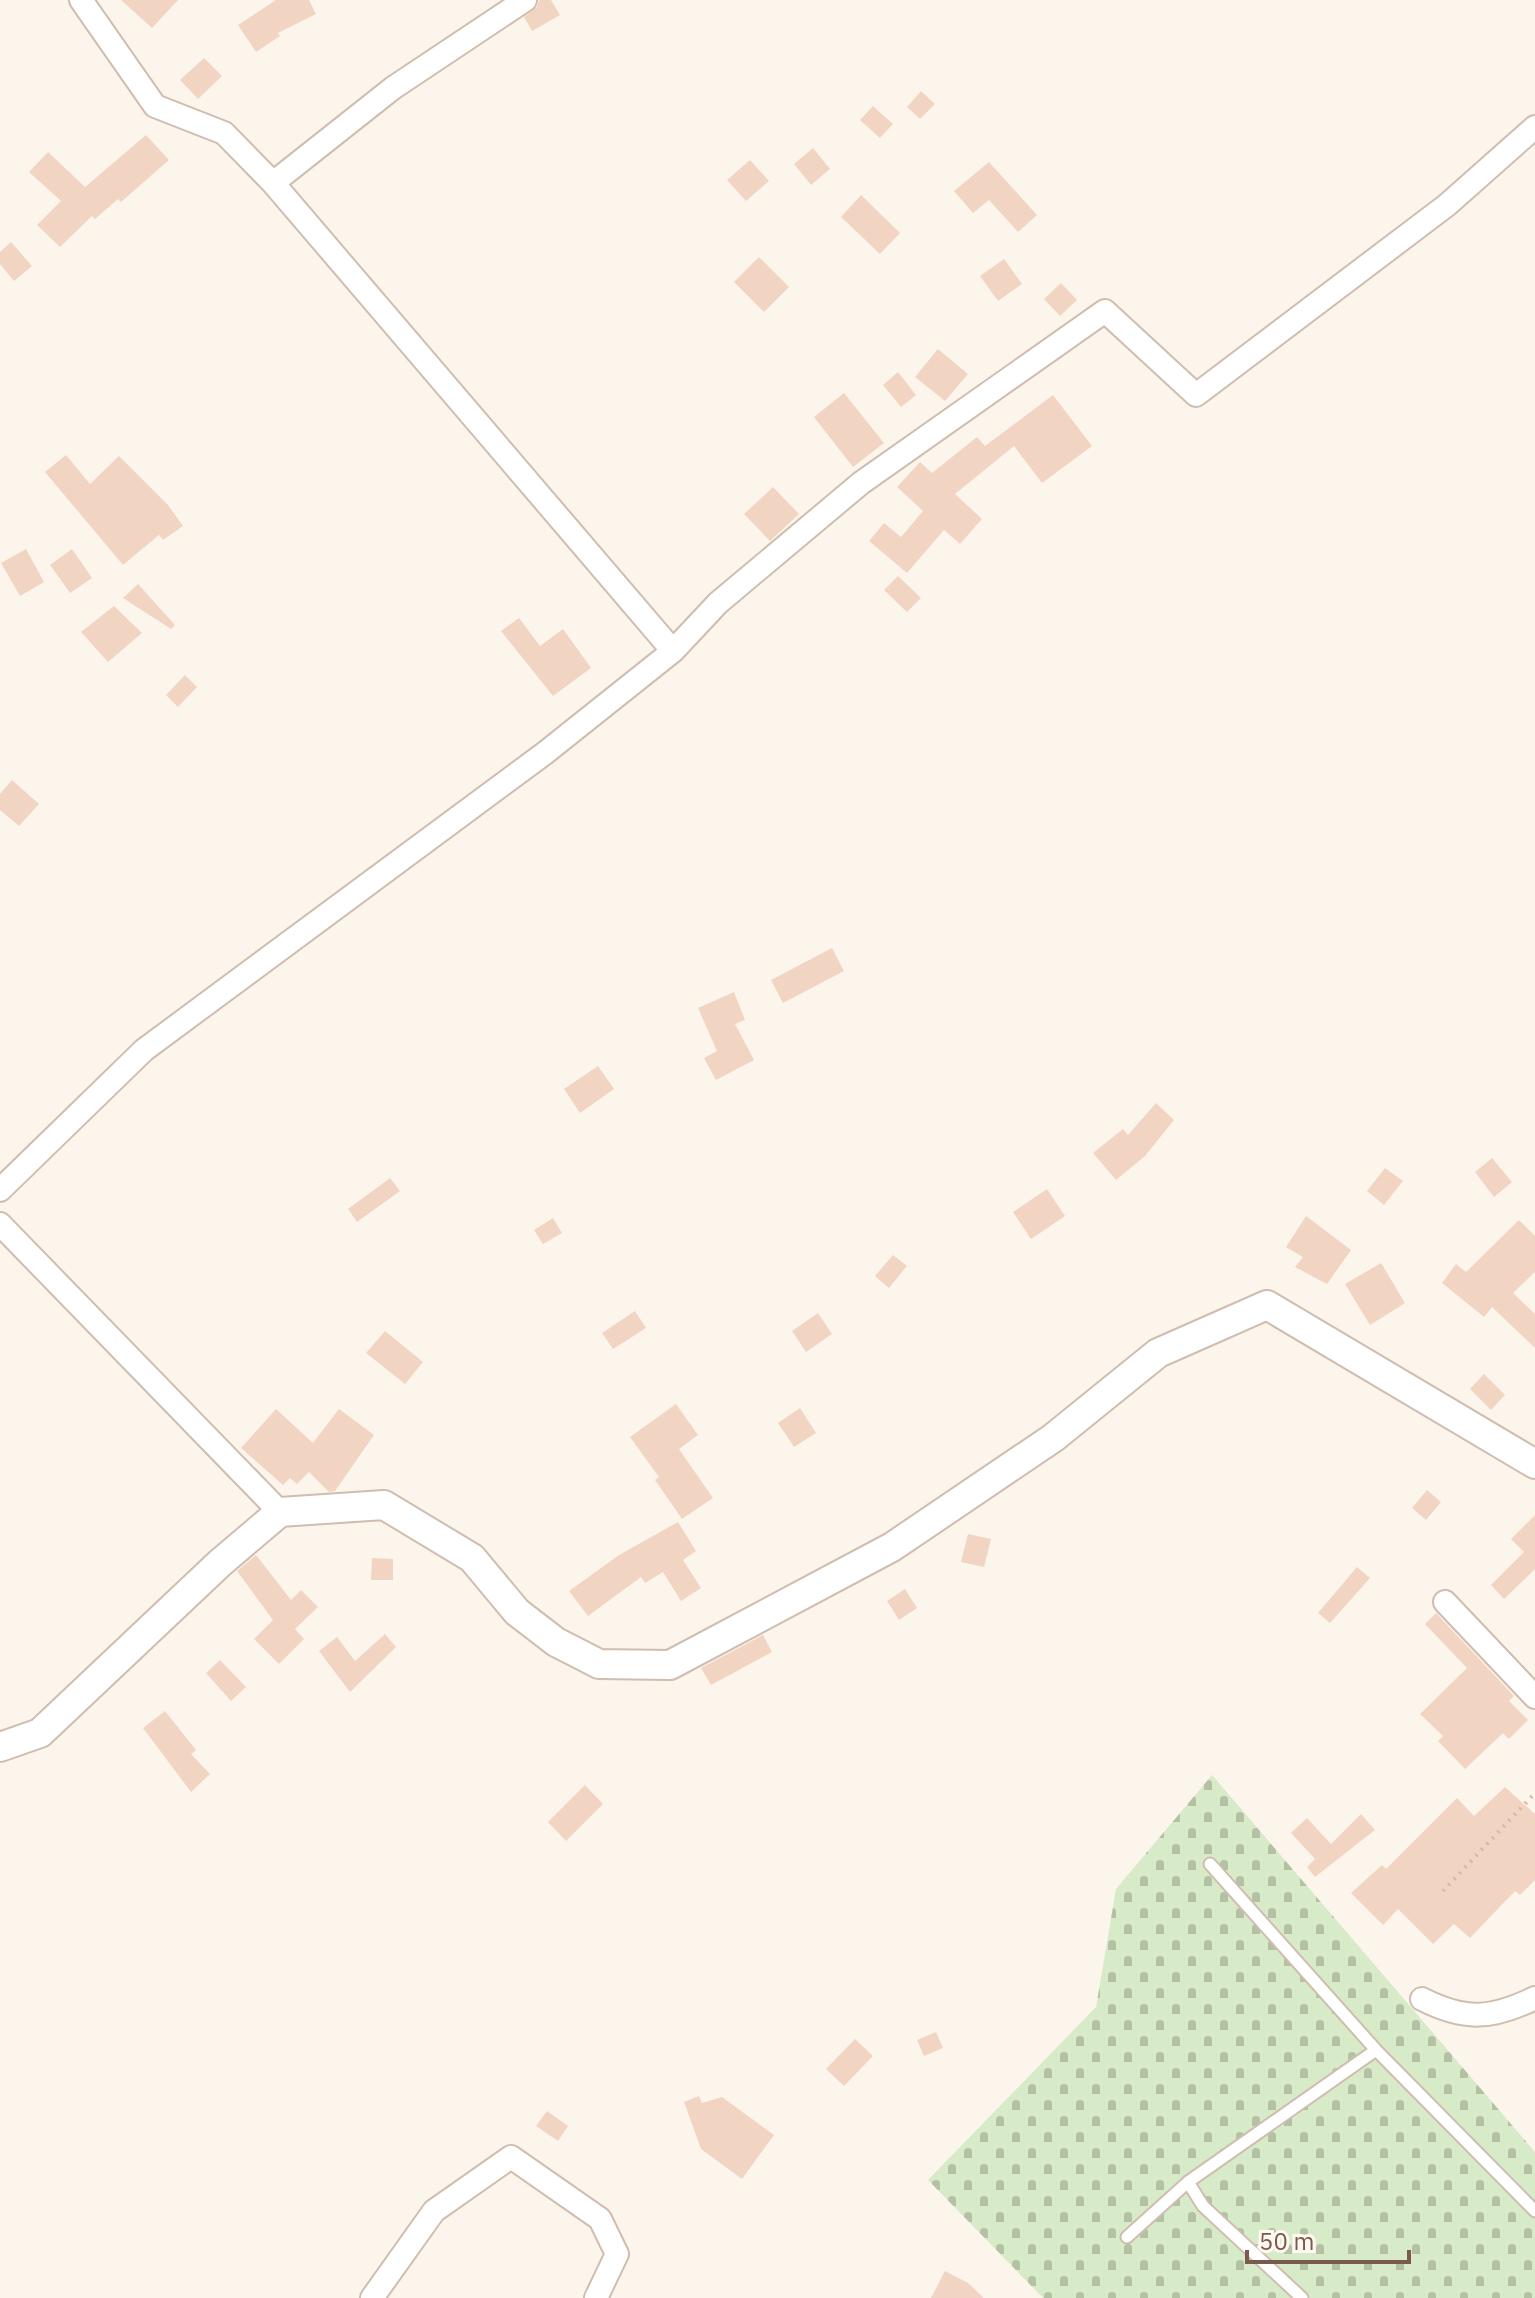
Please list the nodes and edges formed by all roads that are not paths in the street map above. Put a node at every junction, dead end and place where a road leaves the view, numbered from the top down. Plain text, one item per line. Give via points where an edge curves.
1 (81, 0) edge
2 (525, 0) edge
3 (1535, 127) edge
4 (273, 183) junction
5 (673, 651) junction
6 (0, 1190) edge
7 (0, 1224) edge
8 (1535, 1464) edge
9 (280, 1512) junction
10 (1445, 1602) dead end
11 (1535, 1697) edge
12 (0, 1747) edge
13 (1210, 1864) dead end
14 (1535, 1998) edge
15 (1422, 1999) dead end
16 (1376, 2050) junction
17 (1188, 2182) junction
18 (1535, 2211) edge
19 (1127, 2237) dead end
20 (372, 2298) edge
21 (596, 2298) edge
22 (1302, 2298) edge

1 - 4 street via 155,106 224,133
2 - 4 street via 393,88
3 - 5 street via 1447,205 1196,395 1105,311 861,483 718,603
4 - 5 street
5 - 6 street via 545,753 144,1050
7 - 9 street
8 - 9 street via 1267,1305 1158,1353 1053,1438 892,1547 670,1665 599,1664 556,1642 517,1612 472,1558 384,1505
9 - 12 street via 40,1733
10 - 11 street
13 - 16 lane
14 - 15 street via 1504,2013 1465,2014 1452,2014
16 - 17 lane
16 - 18 lane
17 - 19 lane
17 - 22 lane via 1203,2206
20 - 21 street via 434,2211 511,2157 600,2219 617,2254

